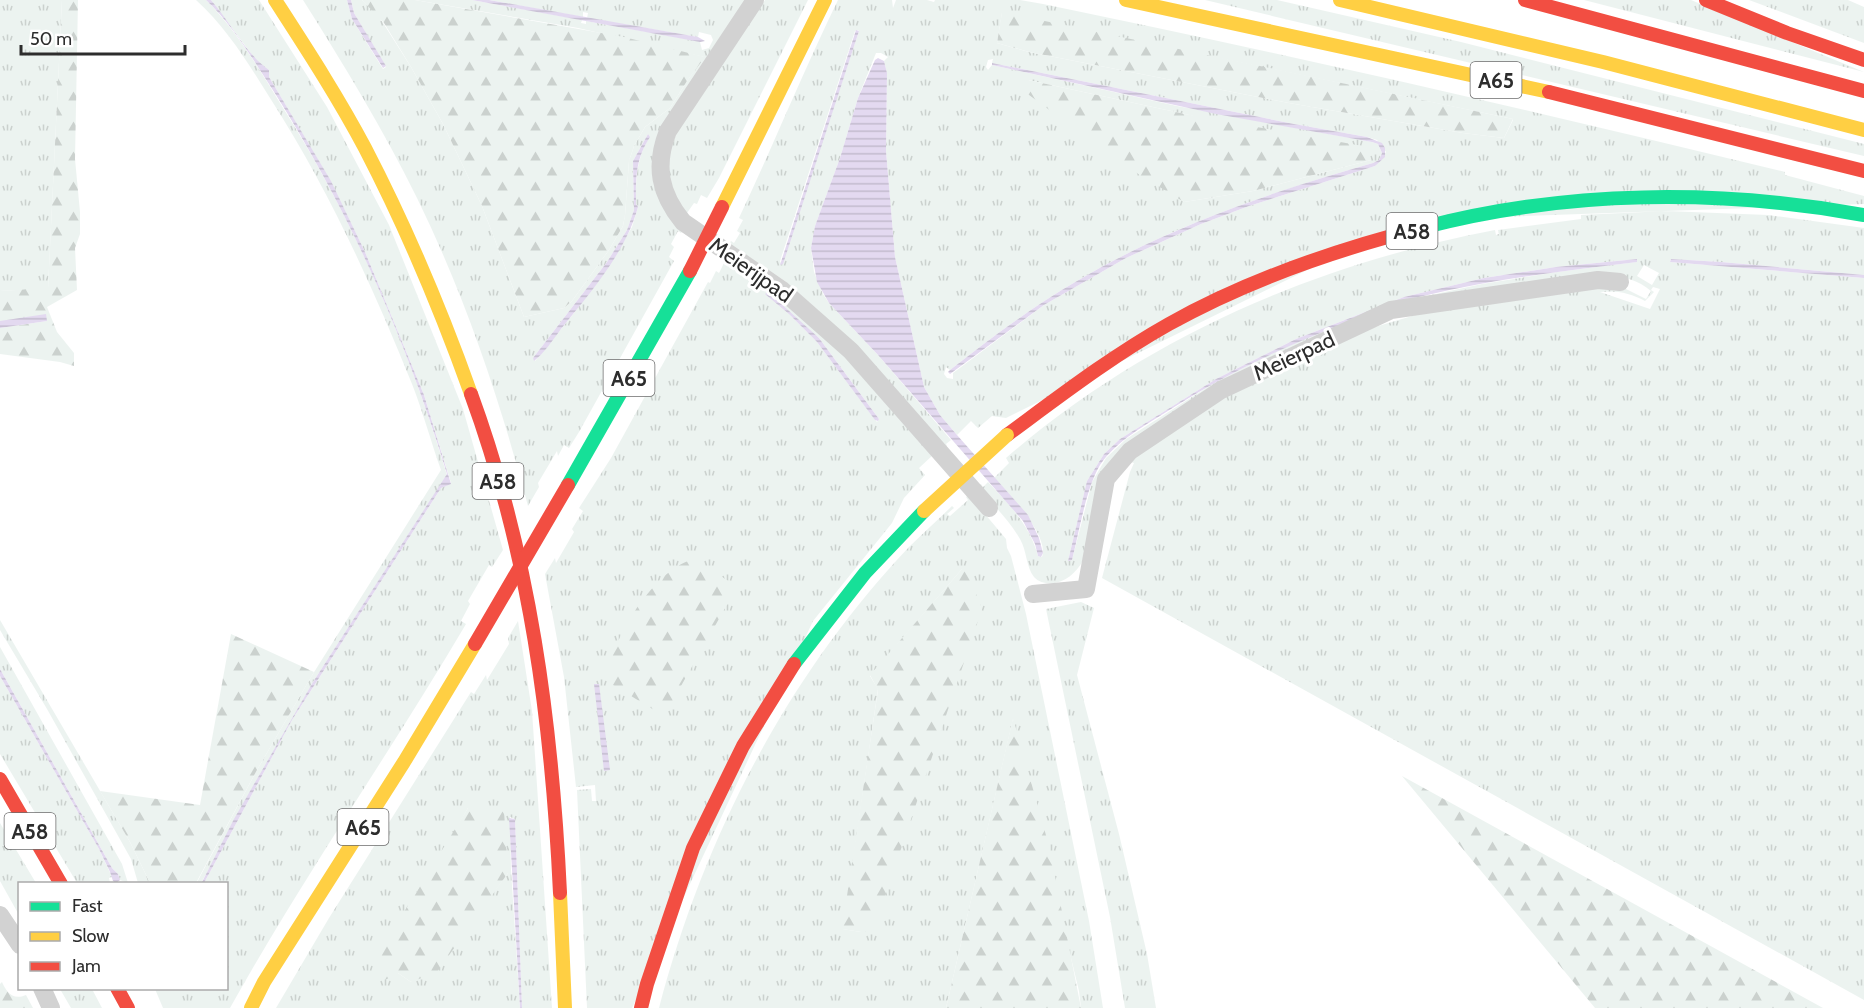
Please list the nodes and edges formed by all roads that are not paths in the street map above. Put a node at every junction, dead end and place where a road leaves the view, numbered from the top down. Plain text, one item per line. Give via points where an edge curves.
1 (275, 0) edge
2 (755, 0) edge
3 (825, 0) edge
4 (1126, 0) edge
5 (1340, 0) edge
6 (1525, 0) edge
7 (1706, 0) edge
8 (1864, 60) edge
9 (1864, 91) edge
10 (1864, 130) edge
11 (1864, 171) edge
12 (1864, 215) edge
13 (1620, 282) dead end
14 (989, 508) dead end
15 (1033, 594) dead end
16 (0, 778) edge
17 (60, 882) edge
18 (0, 915) edge
19 (18, 942) edge
20 (43, 990) edge
21 (118, 990) edge
22 (51, 1008) edge
23 (128, 1008) edge
24 (250, 1008) edge
25 (566, 1008) edge
26 (642, 1008) edge

1 - 25 highway, A58 via 375,168 431,284 478,412 508,514 526,584 555,787
2 - 14 street, Meierijpad via 668,131 661,148 663,185 671,207 683,222 782,290 843,343
3 - 24 highway, A65, bridge via 690,271 568,485 404,762
4 - 11 highway, A65 via 1434,66
5 - 10 highway, A65 via 1438,21
6 - 9 highway
7 - 8 highway
12 - 26 highway, A58, bridge via 1757,200 1680,196 1518,207 1437,223 1259,281 1170,324 1085,377 1007,435 924,511 865,573 789,671 742,746 693,848
13 - 15 street, Meierpad via 1598,280 1391,310 1221,390 1130,451 1106,479 1086,589
16 - 17 highway, A58
18 - 19 street
20 - 22 street
21 - 23 highway

